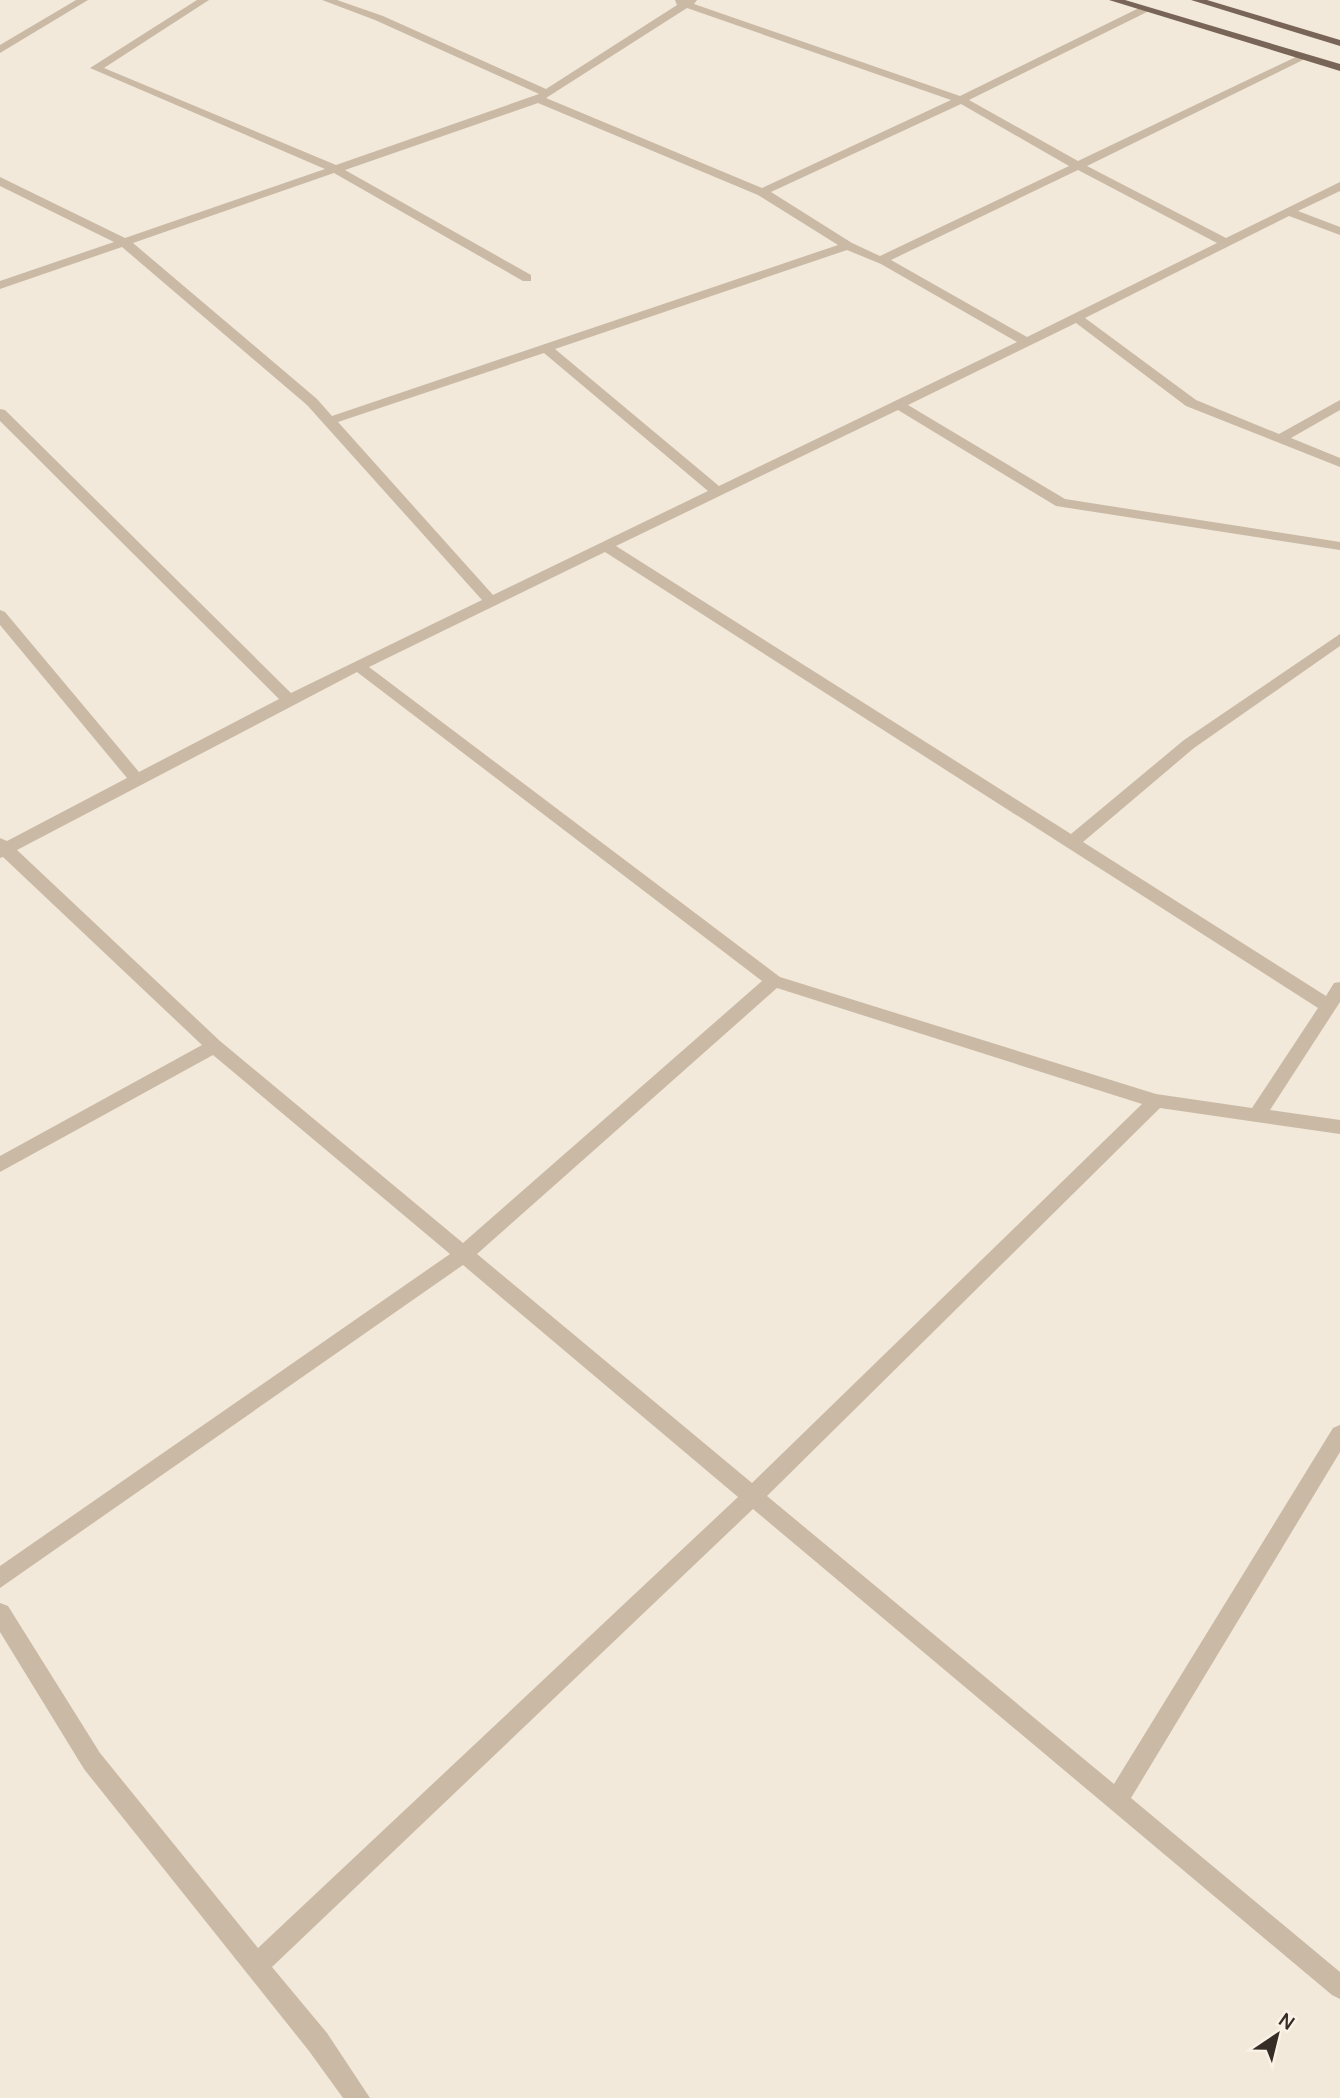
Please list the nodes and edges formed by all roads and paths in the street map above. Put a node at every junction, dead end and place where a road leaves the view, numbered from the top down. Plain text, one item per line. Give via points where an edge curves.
1 (83, 0) edge
2 (204, 0) edge
3 (327, 0) edge
4 (672, 0) edge
5 (1114, 0) edge
6 (1196, 0) edge
7 (689, 2) edge
8 (1144, 9) junction
9 (1340, 43) edge
10 (0, 50) edge
11 (1304, 57) junction
12 (1340, 68) edge
13 (542, 96) junction
14 (961, 100) junction
15 (1078, 166) junction
16 (335, 169) junction
17 (0, 181) edge
18 (1340, 186) edge
19 (762, 191) junction
20 (1289, 212) junction
21 (1340, 231) edge
22 (124, 242) junction
23 (1227, 243) junction
24 (848, 246) junction
25 (882, 260) junction
26 (527, 278) dead end
27 (0, 285) edge
28 (1076, 317) junction
29 (1027, 342) junction
30 (546, 348) junction
31 (898, 404) junction
32 (1340, 404) edge
33 (0, 413) edge
34 (329, 421) junction
35 (1280, 439) junction
36 (1340, 463) edge
37 (718, 492) junction
38 (606, 546) junction
39 (1340, 546) edge
40 (491, 601) junction
41 (0, 615) edge
42 (1340, 639) edge
43 (358, 666) junction
44 (289, 700) junction
45 (137, 780) junction
46 (1072, 842) junction
47 (2, 848) edge
48 (774, 981) junction
49 (1340, 988) edge
50 (1328, 1006) junction
51 (214, 1046) junction
52 (1156, 1101) junction
53 (1257, 1115) junction
54 (1340, 1127) edge
55 (0, 1165) edge
56 (464, 1254) junction
57 (1340, 1434) edge
58 (753, 1496) junction
59 (0, 1578) edge
60 (0, 1613) edge
61 (1117, 1800) junction
62 (257, 1965) junction
63 (1340, 1987) edge
64 (358, 2098) edge

1 - 10 street
2 - 16 street via 96,68
3 - 13 street via 379,18
4 - 7 street
5 - 8 main road
6 - 9 main road
7 - 13 street
7 - 14 street
8 - 11 main road
8 - 14 street
11 - 12 main road
11 - 15 street
13 - 16 street
13 - 19 street
14 - 15 street
14 - 19 street
15 - 23 street
15 - 25 street
16 - 22 street
16 - 26 street
17 - 22 street
18 - 20 street
19 - 24 street
20 - 21 street
20 - 23 street
22 - 27 street
22 - 34 street
23 - 28 street
24 - 25 street
24 - 30 street
25 - 29 street
28 - 29 street
28 - 35 street via 1191,403
29 - 31 street
30 - 34 street
30 - 37 street
31 - 37 street
31 - 39 street via 1061,503
32 - 35 street
33 - 44 street
34 - 40 street
35 - 36 street
37 - 38 street
38 - 40 street
38 - 46 street
40 - 43 street
41 - 45 street
42 - 46 street via 1189,744
43 - 44 street
43 - 48 street
44 - 45 street
45 - 47 street
46 - 50 street
47 - 51 street
48 - 52 street
48 - 56 street
49 - 50 street
50 - 53 street
51 - 55 street
51 - 56 street
52 - 53 street
52 - 58 street
53 - 54 street
56 - 58 street
56 - 59 street
57 - 61 street
58 - 61 street
58 - 62 street
60 - 62 street via 92,1761
61 - 63 street
62 - 64 street

